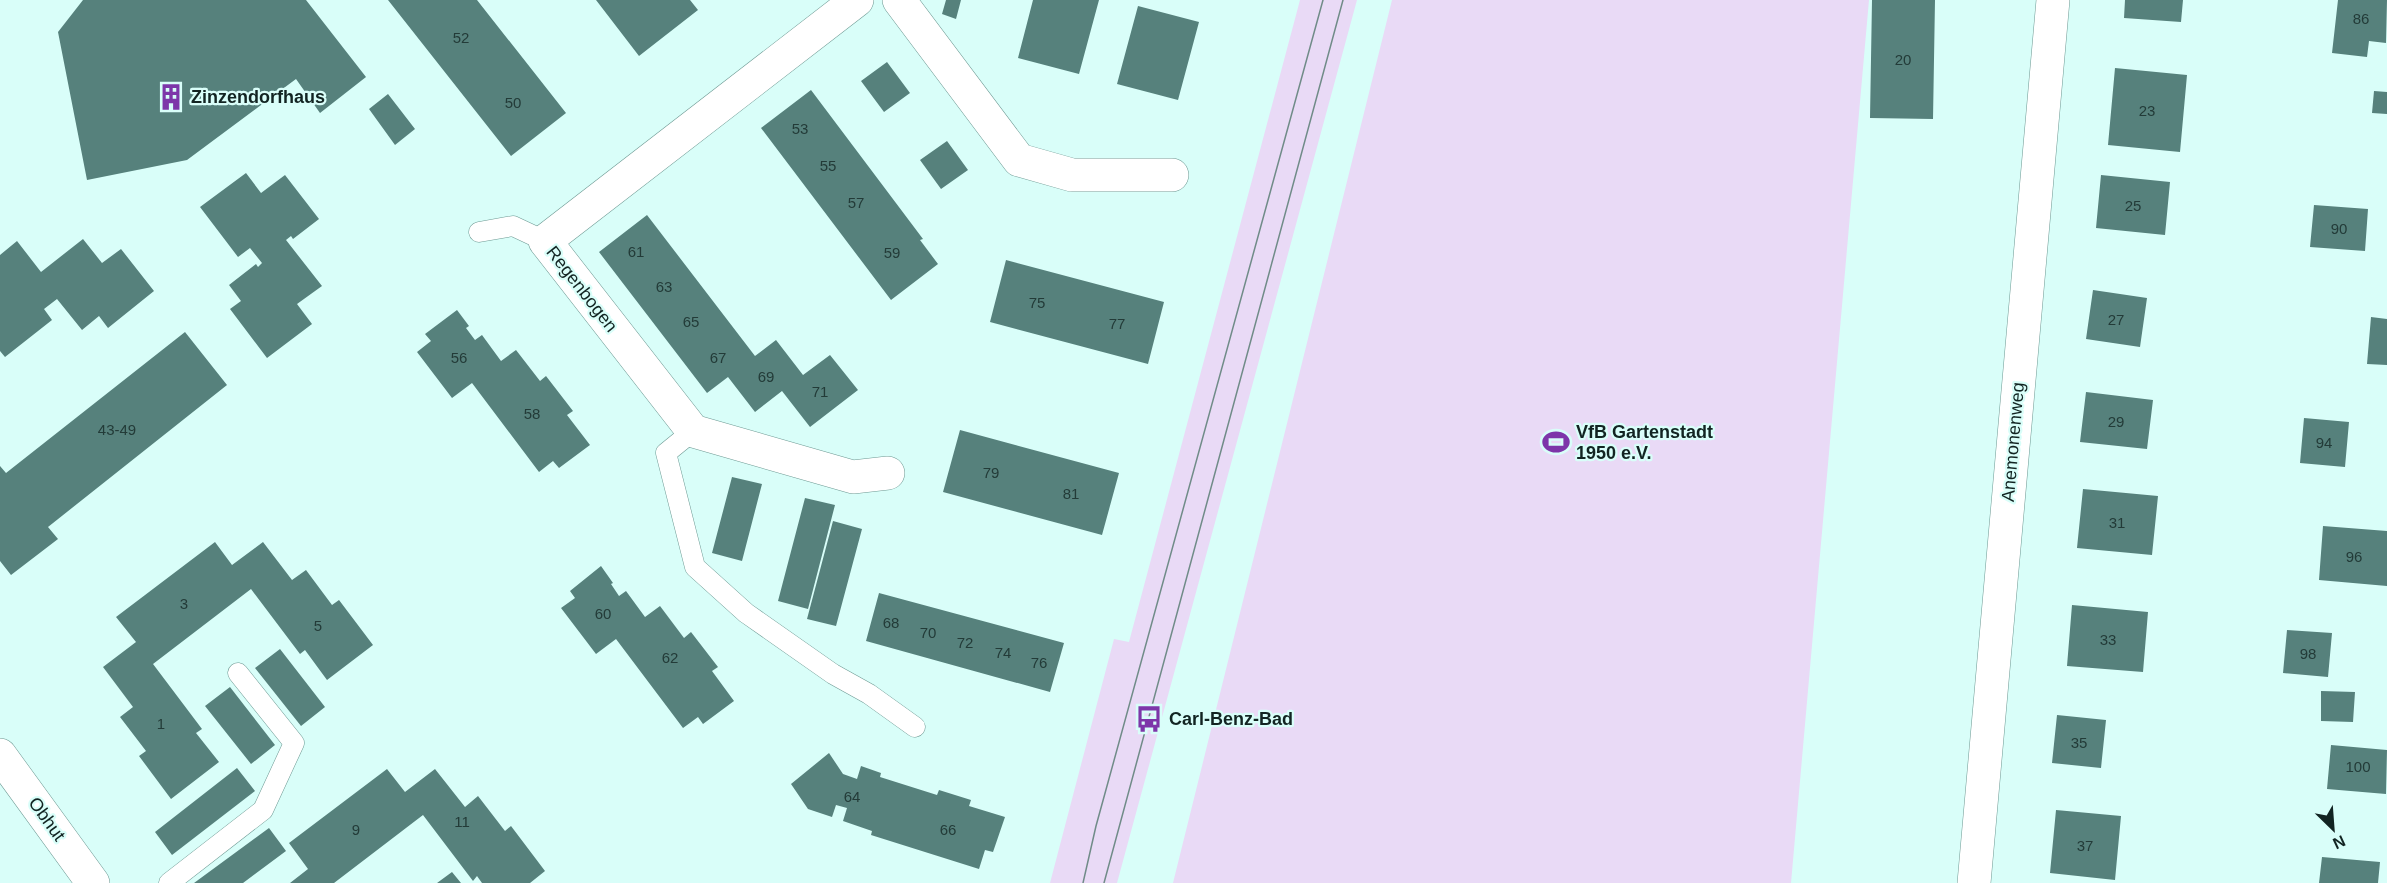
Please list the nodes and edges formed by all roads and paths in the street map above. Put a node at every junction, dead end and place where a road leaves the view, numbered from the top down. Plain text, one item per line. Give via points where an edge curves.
1 (857, 0) edge
2 (899, 0) edge
3 (2053, 0) edge
4 (1172, 175) dead end
5 (479, 232) dead end
6 (545, 241) junction
7 (693, 431) junction
8 (888, 473) dead end
9 (238, 673) dead end
10 (915, 727) dead end
11 (0, 754) edge
12 (93, 883) edge
13 (169, 883) edge
14 (1974, 883) edge

1 - 6 street, Regenbogen
2 - 4 street via 1019,160 1072,175
3 - 14 street, Anemonenweg
5 - 6 lane via 513,226
6 - 7 street, Regenbogen
7 - 8 street via 853,477
7 - 10 lane via 666,453 695,567 746,613
9 - 13 lane via 294,743 263,810
11 - 12 street, Obhut

